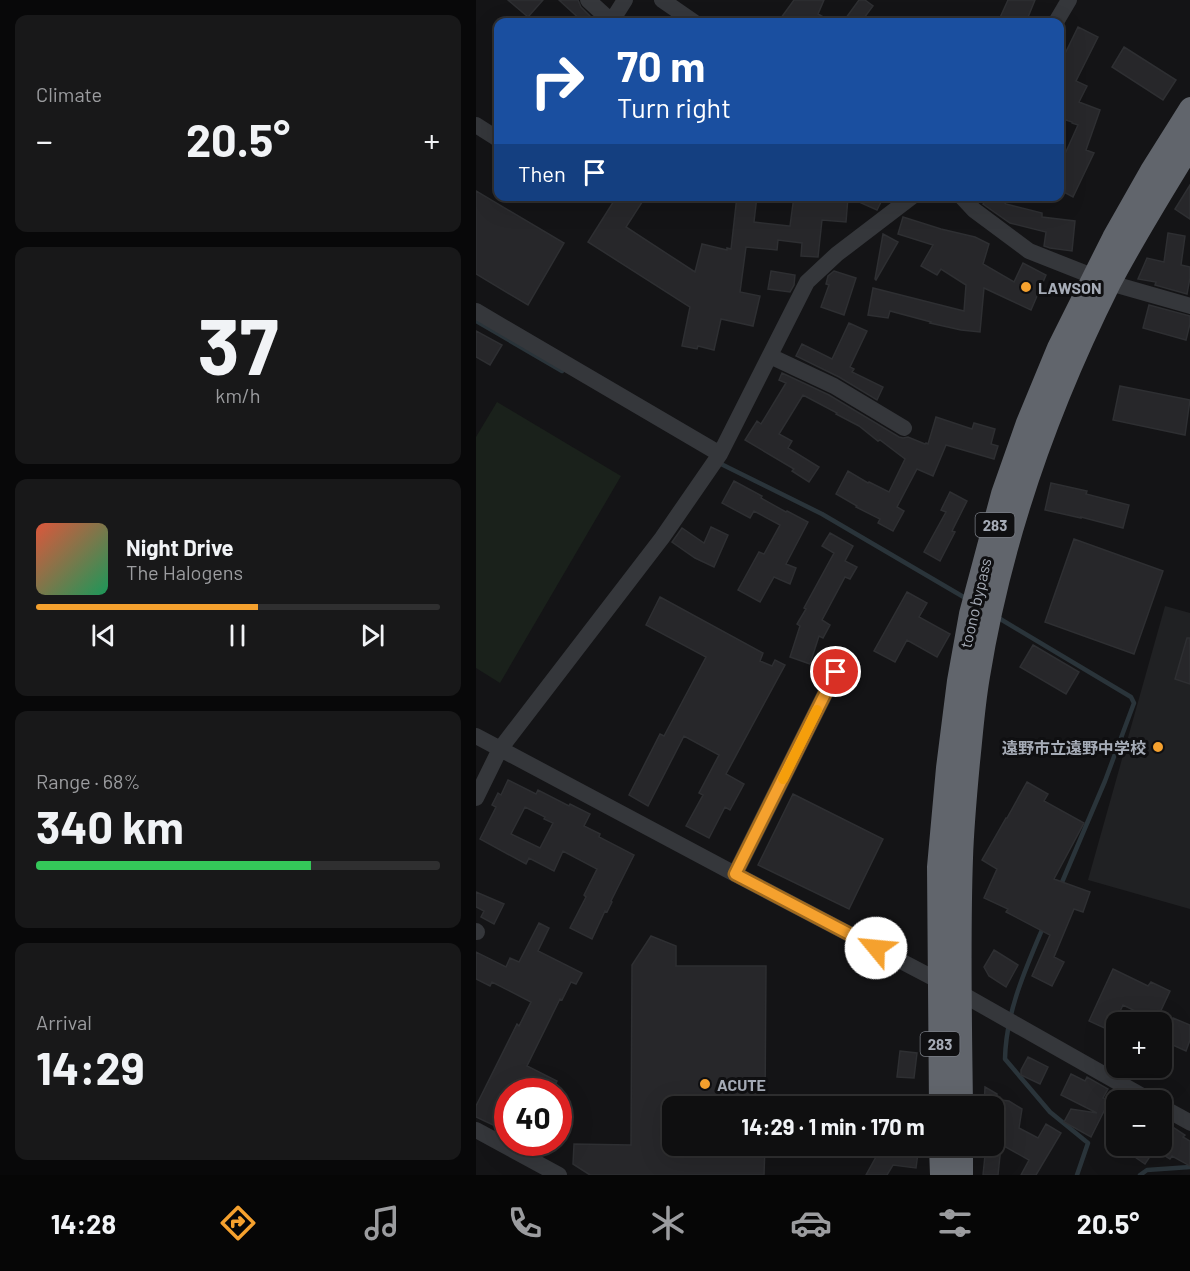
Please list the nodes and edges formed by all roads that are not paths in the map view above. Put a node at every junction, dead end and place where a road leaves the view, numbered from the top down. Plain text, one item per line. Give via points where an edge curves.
1 (588, 0) edge
2 (625, 0) edge
3 (662, 0) edge
4 (1069, 0) edge
5 (607, 18) edge
6 (614, 18) edge
7 (688, 18) edge
8 (1058, 18) edge
9 (1190, 109) edge
10 (476, 125) edge
11 (494, 136) edge
12 (1190, 143) edge
13 (907, 201) edge
14 (966, 201) edge
15 (1102, 280) junction
16 (1190, 306) edge
17 (476, 311) edge
18 (770, 356) junction
19 (904, 428) dead end
20 (720, 454) junction
21 (836, 672) dead end
22 (476, 736) edge
23 (500, 749) junction
24 (476, 798) edge
25 (735, 874) junction
26 (939, 981) junction
27 (960, 992) junction
28 (1132, 1090) edge
29 (941, 1096) edge
30 (961, 1096) edge
31 (1172, 1113) edge
32 (1190, 1123) edge
33 (476, 1130) edge
34 (941, 1156) edge
35 (961, 1156) edge
36 (559, 1175) edge
37 (942, 1175) edge
38 (961, 1175) edge

1 - 5 street
2 - 6 street
3 - 7 street
4 - 8 street
9 - 15 highway, toono bypass / 283 via 1114,238
10 - 11 street
12 - 15 highway, toono bypass / 283
13 - 18 street via 808,282
14 - 15 street via 1029,251
15 - 16 street
15 - 26 highway, toono bypass / 283 via 1059,348 1028,423 1003,494 971,614 959,681 939,867
15 - 27 highway, toono bypass / 283 via 1014,518 977,677 961,858
17 - 20 street
18 - 19 street via 834,386
18 - 20 street
20 - 23 street via 662,538
21 - 25 street
22 - 23 street
23 - 24 street
23 - 25 street
25 - 26 street
26 - 27 street
26 - 29 highway, toono bypass / 283
27 - 28 street
27 - 30 highway, toono bypass / 283
31 - 32 street
33 - 36 street
34 - 37 highway
35 - 38 highway

